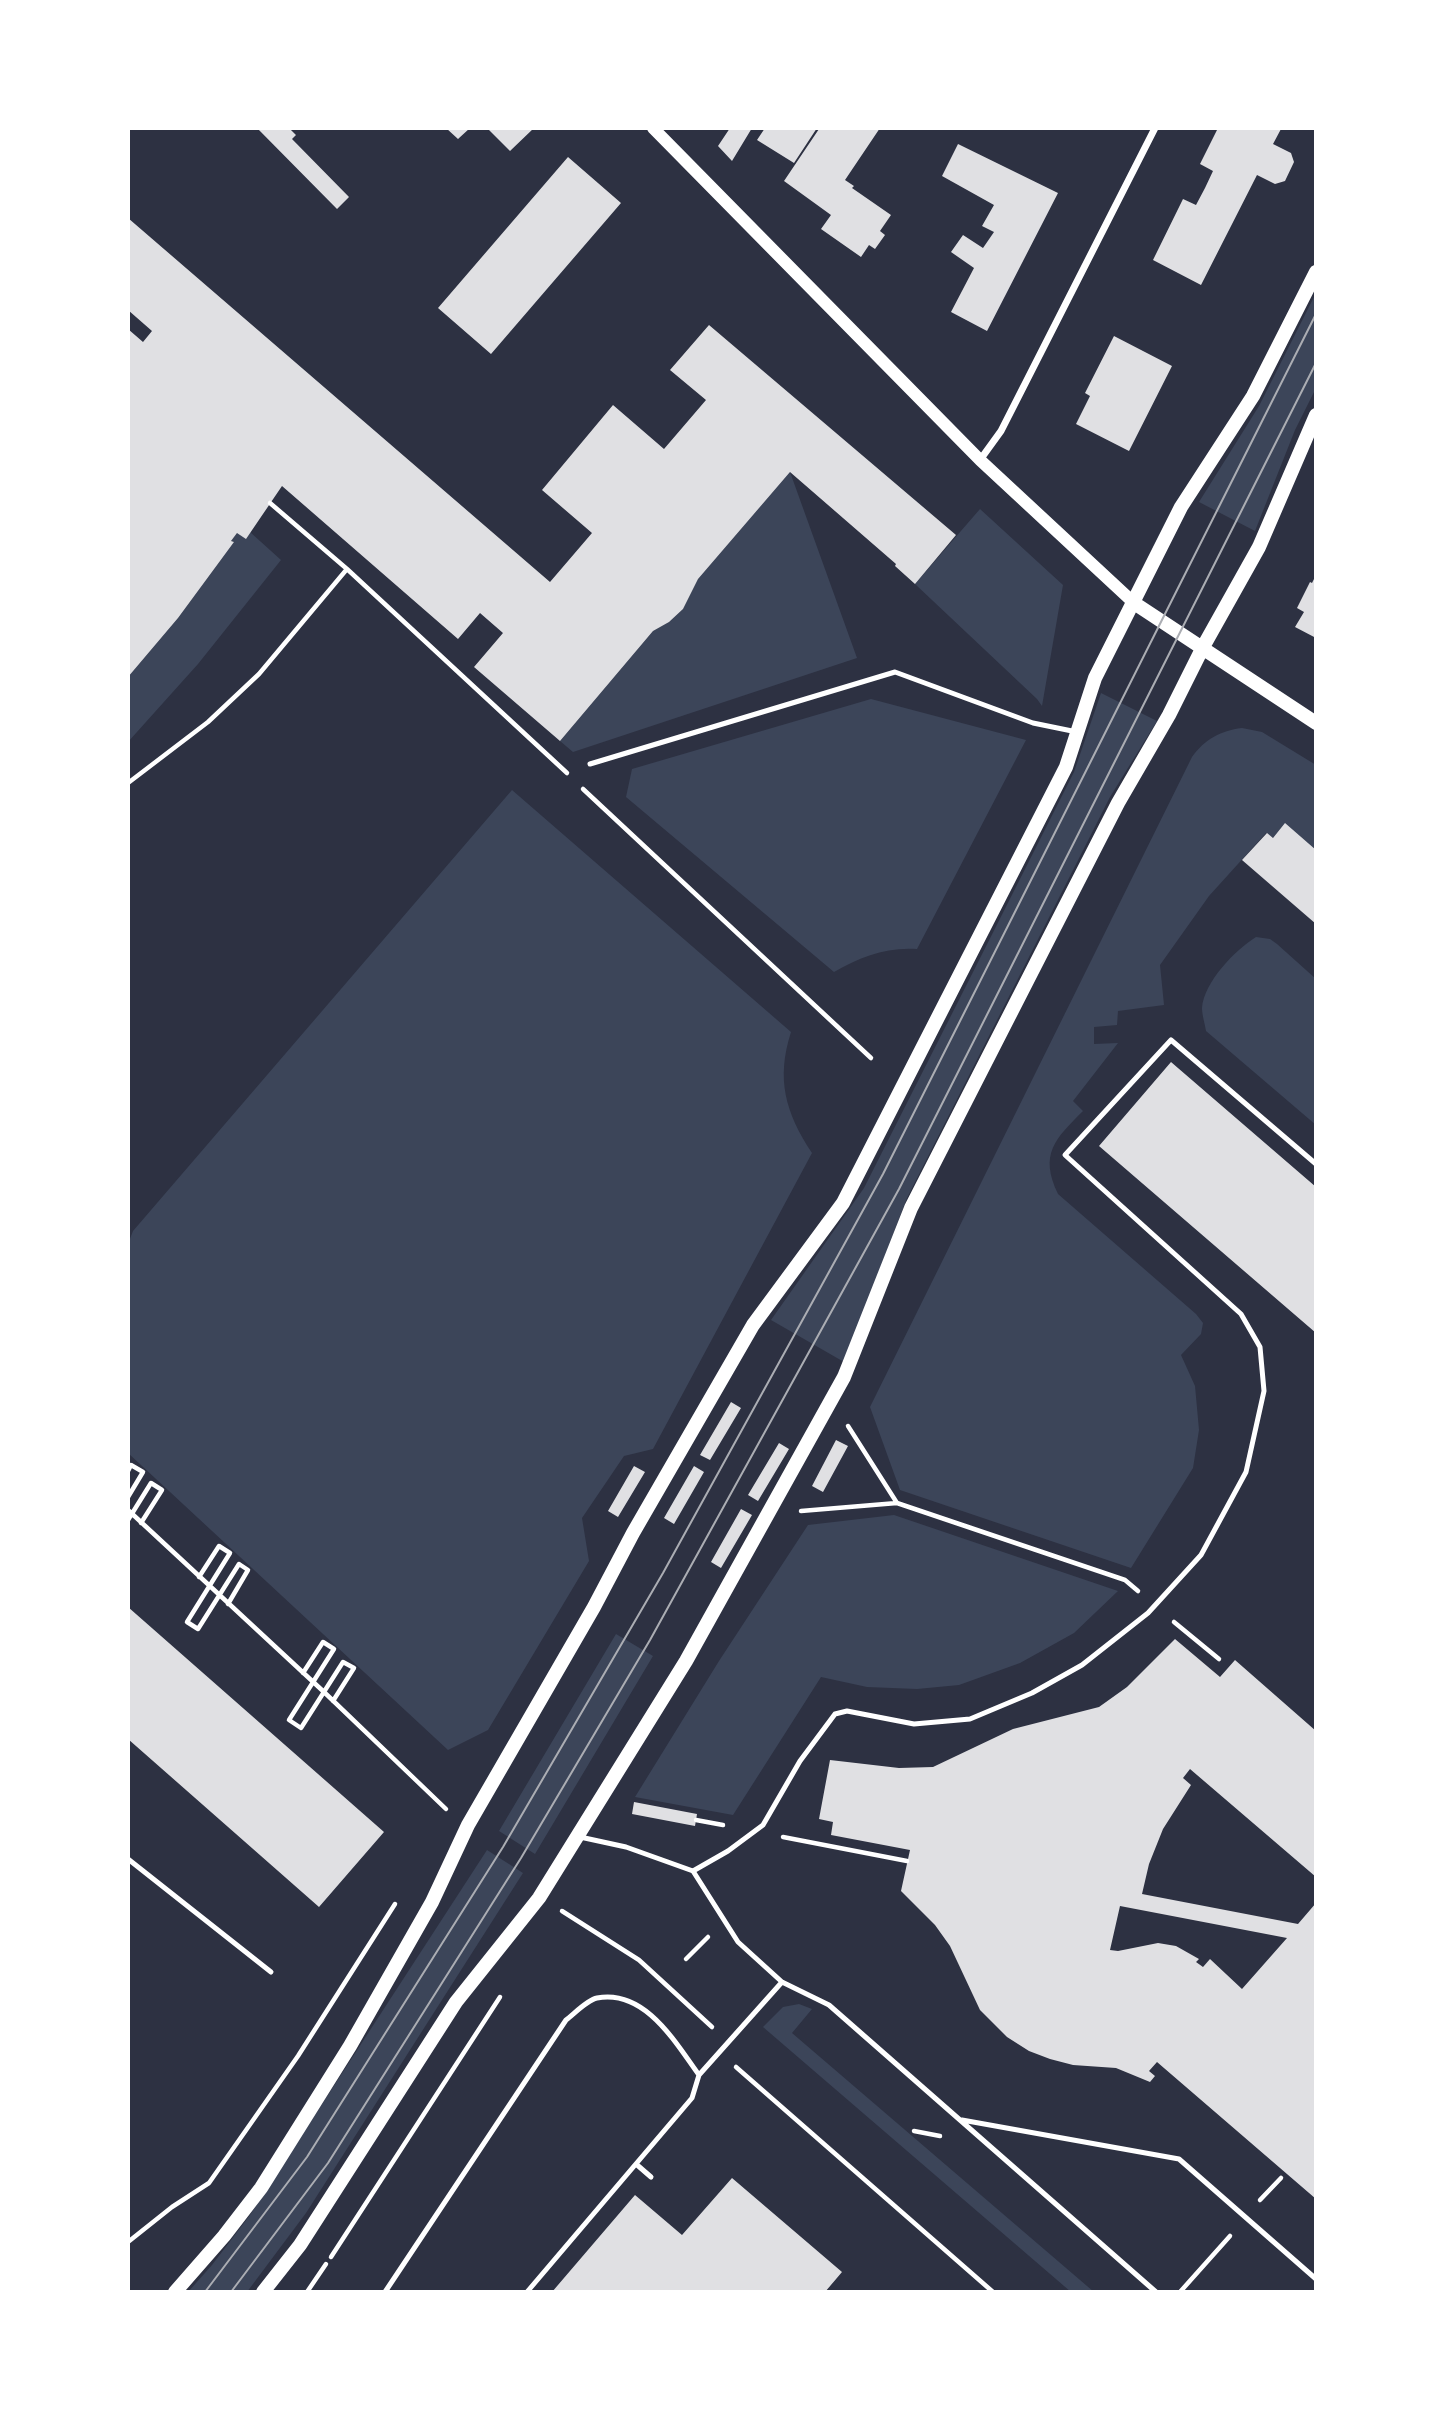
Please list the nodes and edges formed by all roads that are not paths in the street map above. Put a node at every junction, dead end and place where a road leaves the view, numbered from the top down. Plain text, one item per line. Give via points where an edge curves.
1 (653, 128) edge
2 (1155, 128) edge
3 (1316, 272) edge
4 (1316, 415) edge
5 (980, 460) junction
6 (1134, 603) junction
7 (1203, 647) junction
8 (1316, 723) edge
9 (1077, 732) junction
10 (590, 764) dead end
11 (1316, 1164) edge
12 (575, 1836) junction
13 (128, 1859) edge
14 (693, 1871) junction
15 (271, 1972) dead end
16 (782, 1982) junction
17 (699, 2075) junction
18 (961, 2119) junction
19 (636, 2164) junction
20 (651, 2177) dead end
21 (1316, 2279) edge
22 (175, 2292) edge
23 (263, 2292) edge
24 (385, 2292) edge
25 (527, 2292) edge
26 (1156, 2292) edge

1 - 5 street
2 - 5 street via 1001,431
3 - 6 main road via 1253,396 1181,507
4 - 7 main road via 1259,547
5 - 6 street
6 - 7 main road
6 - 9 main road via 1095,678
7 - 8 main road
7 - 12 main road via 911,1208 844,1377 686,1661
9 - 10 lane via 1033,723 895,672
9 - 22 main road via 1066,767 843,1203 753,1325 468,1825 432,1902 350,2046 261,2188
11 - 14 lane via 1171,1040 1065,1155 1241,1314 1260,1347 1264,1391 1247,1472 1201,1555 1155,1605 1082,1665 1032,1693 970,1719 914,1724 847,1711 835,1714 800,1761 763,1825
12 - 14 lane via 626,1847
12 - 23 main road via 539,1898 456,2002 300,2245
13 - 15 lane
14 - 16 lane via 738,1942
16 - 17 lane
16 - 18 lane via 829,2005
17 - 19 lane via 692,2098
17 - 24 lane via 652,2015 629,2000 596,1998 566,2020
18 - 21 lane via 1179,2159
18 - 26 lane
19 - 20 lane
19 - 25 lane

